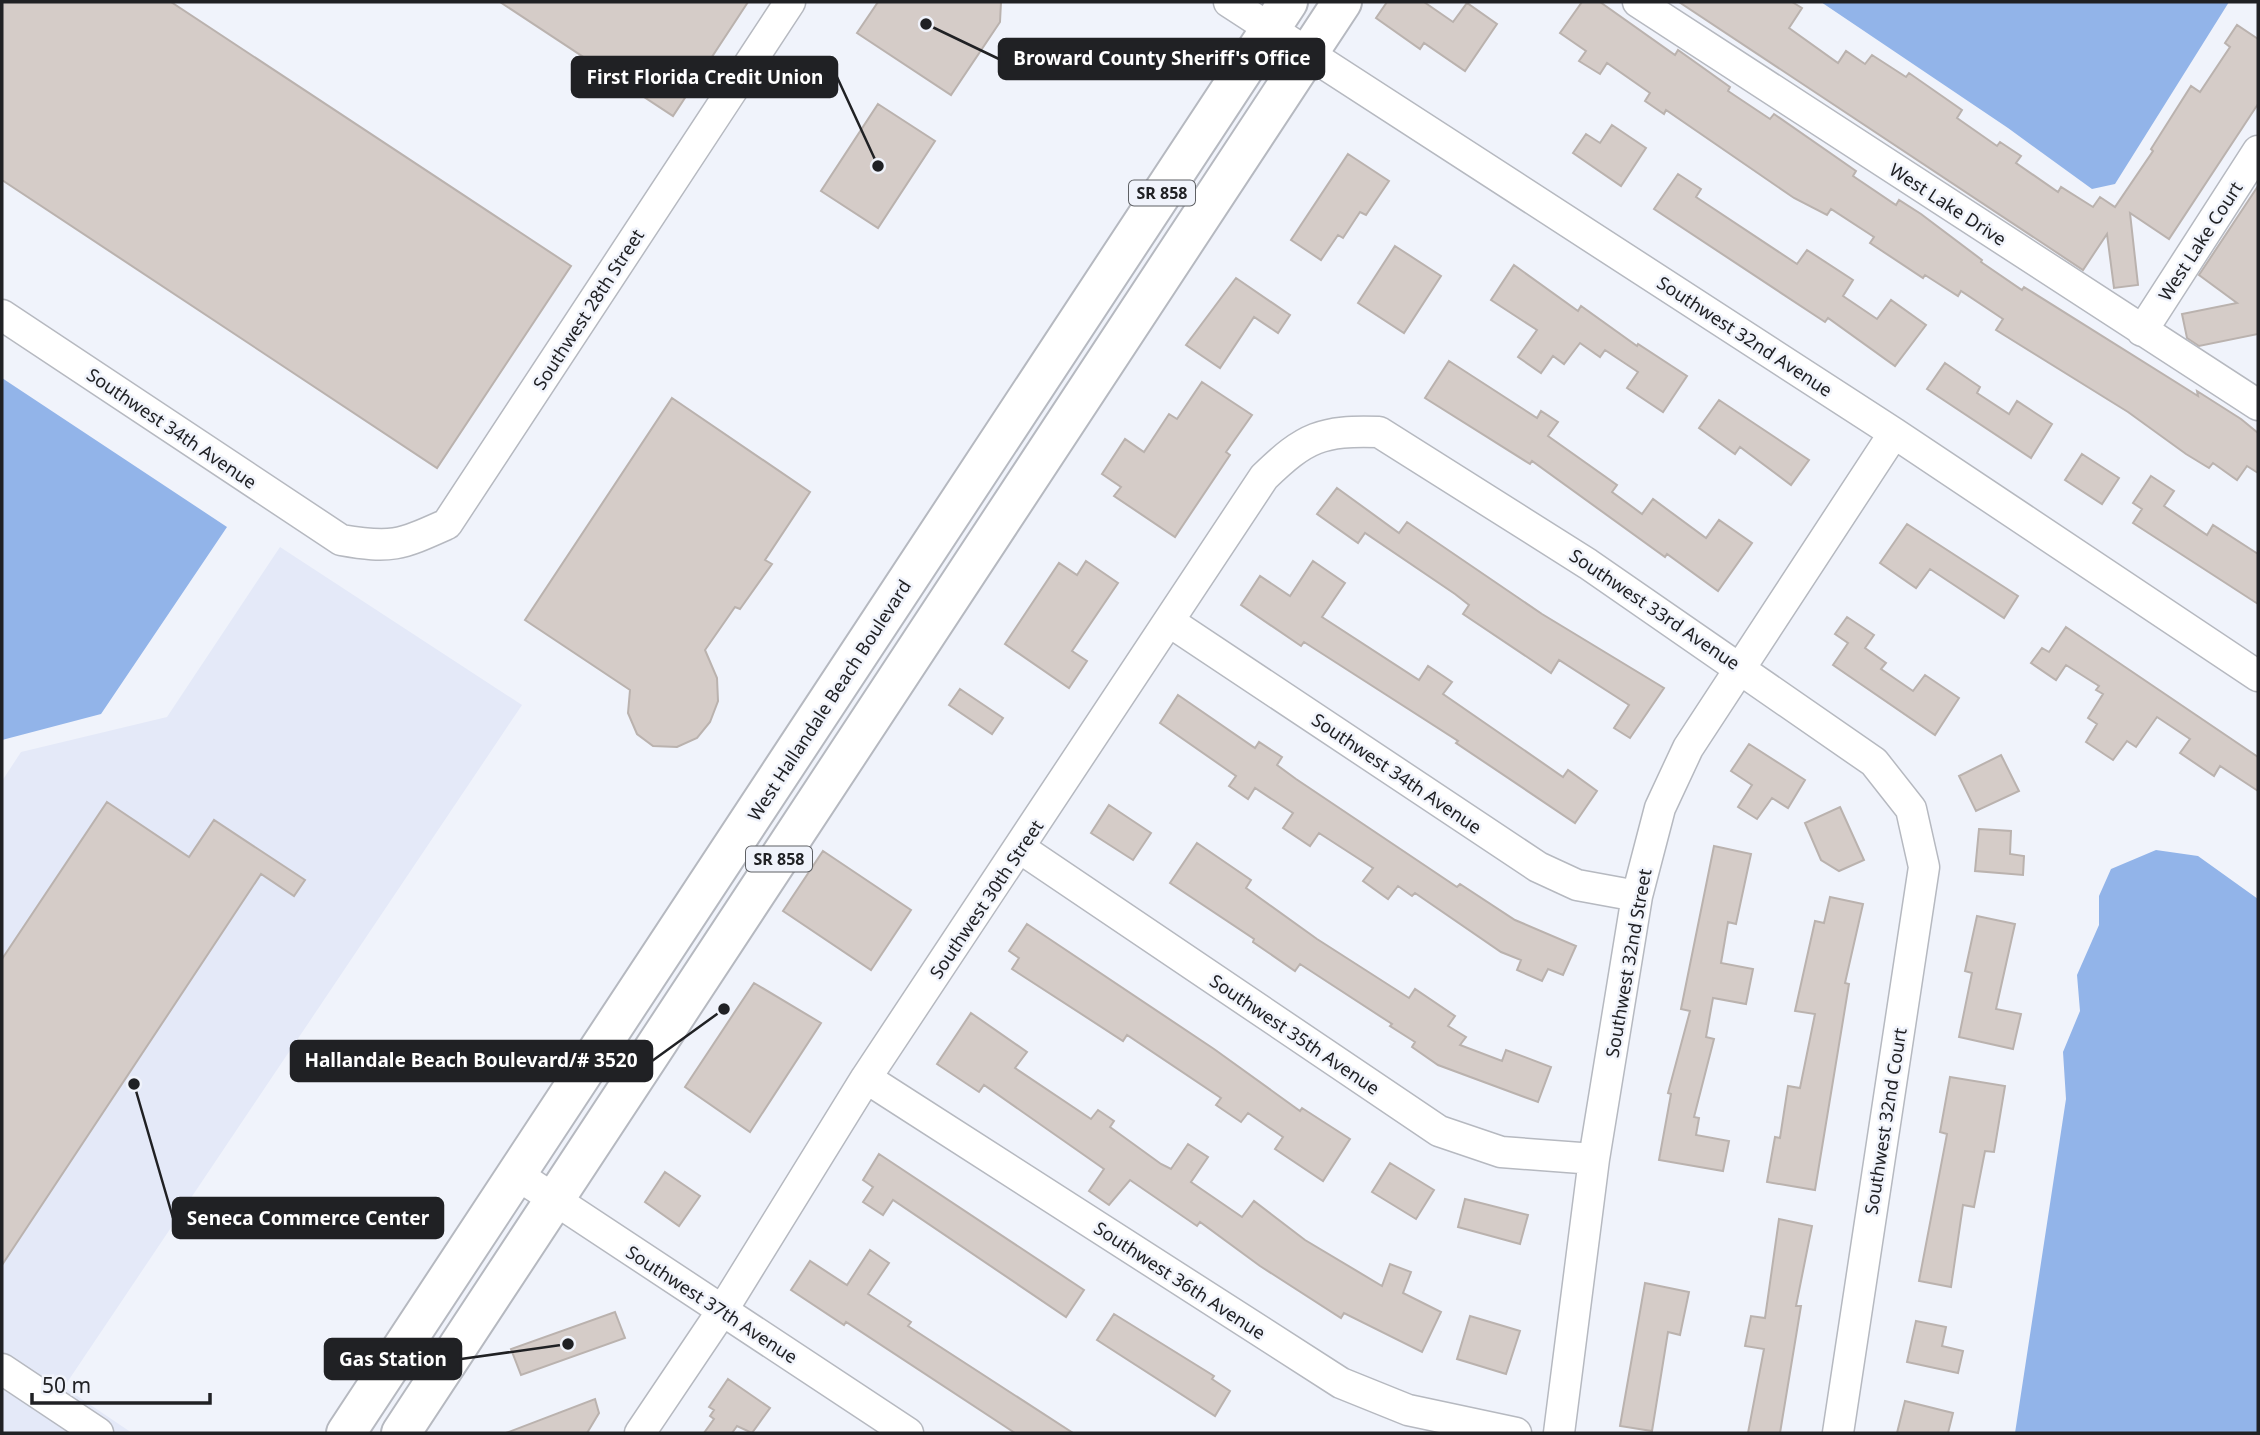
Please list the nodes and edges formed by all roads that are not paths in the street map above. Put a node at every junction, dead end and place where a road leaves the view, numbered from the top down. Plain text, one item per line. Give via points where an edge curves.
1 (790, 2) edge
2 (1229, 2) edge
3 (1342, 2) edge
4 (1639, 2) edge
5 (1279, 15) edge
6 (1308, 53) junction
7 (2258, 151) edge
8 (2, 316) edge
9 (1072, 331) junction
10 (2142, 331) junction
11 (2258, 405) edge
12 (1379, 432) joint
13 (1895, 433) junction
14 (341, 540) joint
15 (931, 545) junction
16 (972, 566) junction
17 (1170, 622) junction
18 (1742, 667) junction
19 (2258, 676) edge
20 (822, 794) junction
21 (1911, 809) joint
22 (1020, 848) junction
23 (1637, 896) junction
24 (866, 1078) junction
25 (1594, 1159) junction
26 (516, 1174) junction
27 (555, 1201) junction
28 (722, 1311) junction
29 (2, 1369) edge
30 (98, 1433) edge
31 (346, 1433) edge
32 (401, 1433) edge
33 (640, 1433) edge
34 (908, 1433) edge
35 (1516, 1433) edge
36 (1559, 1433) edge
37 (1838, 1433) edge

1 - 14 street, Southwest 28th Street via 447,524 382,548
2 - 5 street, Southwest 32nd Avenue
3 - 6 main road, SR 858
4 - 10 street, West Lake Drive
5 - 6 street, Southwest 32nd Avenue
5 - 9 main road, West Hallandale Beach Boulevard / SR 858
6 - 13 street, Southwest 32nd Avenue
6 - 16 main road, SR 858
7 - 10 street, West Lake Court
8 - 14 street, Southwest 34th Avenue
9 - 15 main road, West Hallandale Beach Boulevard / SR 858
9 - 16 main road via 1062,384 975,516
10 - 11 street, West Lake Drive
12 - 17 street, Southwest 30th Street via 1345,431 1309,439 1284,457 1264,477
12 - 18 street, Southwest 33rd Avenue
13 - 18 street, Southwest 32nd Street
13 - 19 street, Southwest 32nd Avenue
15 - 20 main road via 921,609 832,745
15 - 26 main road, West Hallandale Beach Boulevard / SR 858
16 - 20 main road, SR 858
17 - 22 street, Southwest 30th Street
17 - 23 street, Southwest 34th Avenue via 1538,867 1577,884
18 - 21 street, Southwest 33rd Avenue via 1874,762
18 - 23 street, Southwest 32nd Street via 1689,748 1660,808
20 - 27 main road, SR 858
21 - 37 street, Southwest 32nd Court via 1924,867
22 - 24 street, Southwest 30th Street
22 - 25 street, Southwest 35th Avenue via 1439,1131 1501,1152
23 - 25 street, Southwest 32nd Street
24 - 28 street, Southwest 30th Street
24 - 35 street, Southwest 36th Avenue via 1341,1383 1408,1410
25 - 36 street, Southwest 32nd Street
26 - 27 street, Southwest 37th Avenue
26 - 31 main road, West Hallandale Beach Boulevard / SR 858
27 - 28 street, Southwest 37th Avenue
27 - 32 main road, SR 858
28 - 33 street, Southwest 30th Street
28 - 34 street, Southwest 37th Avenue
29 - 30 street

